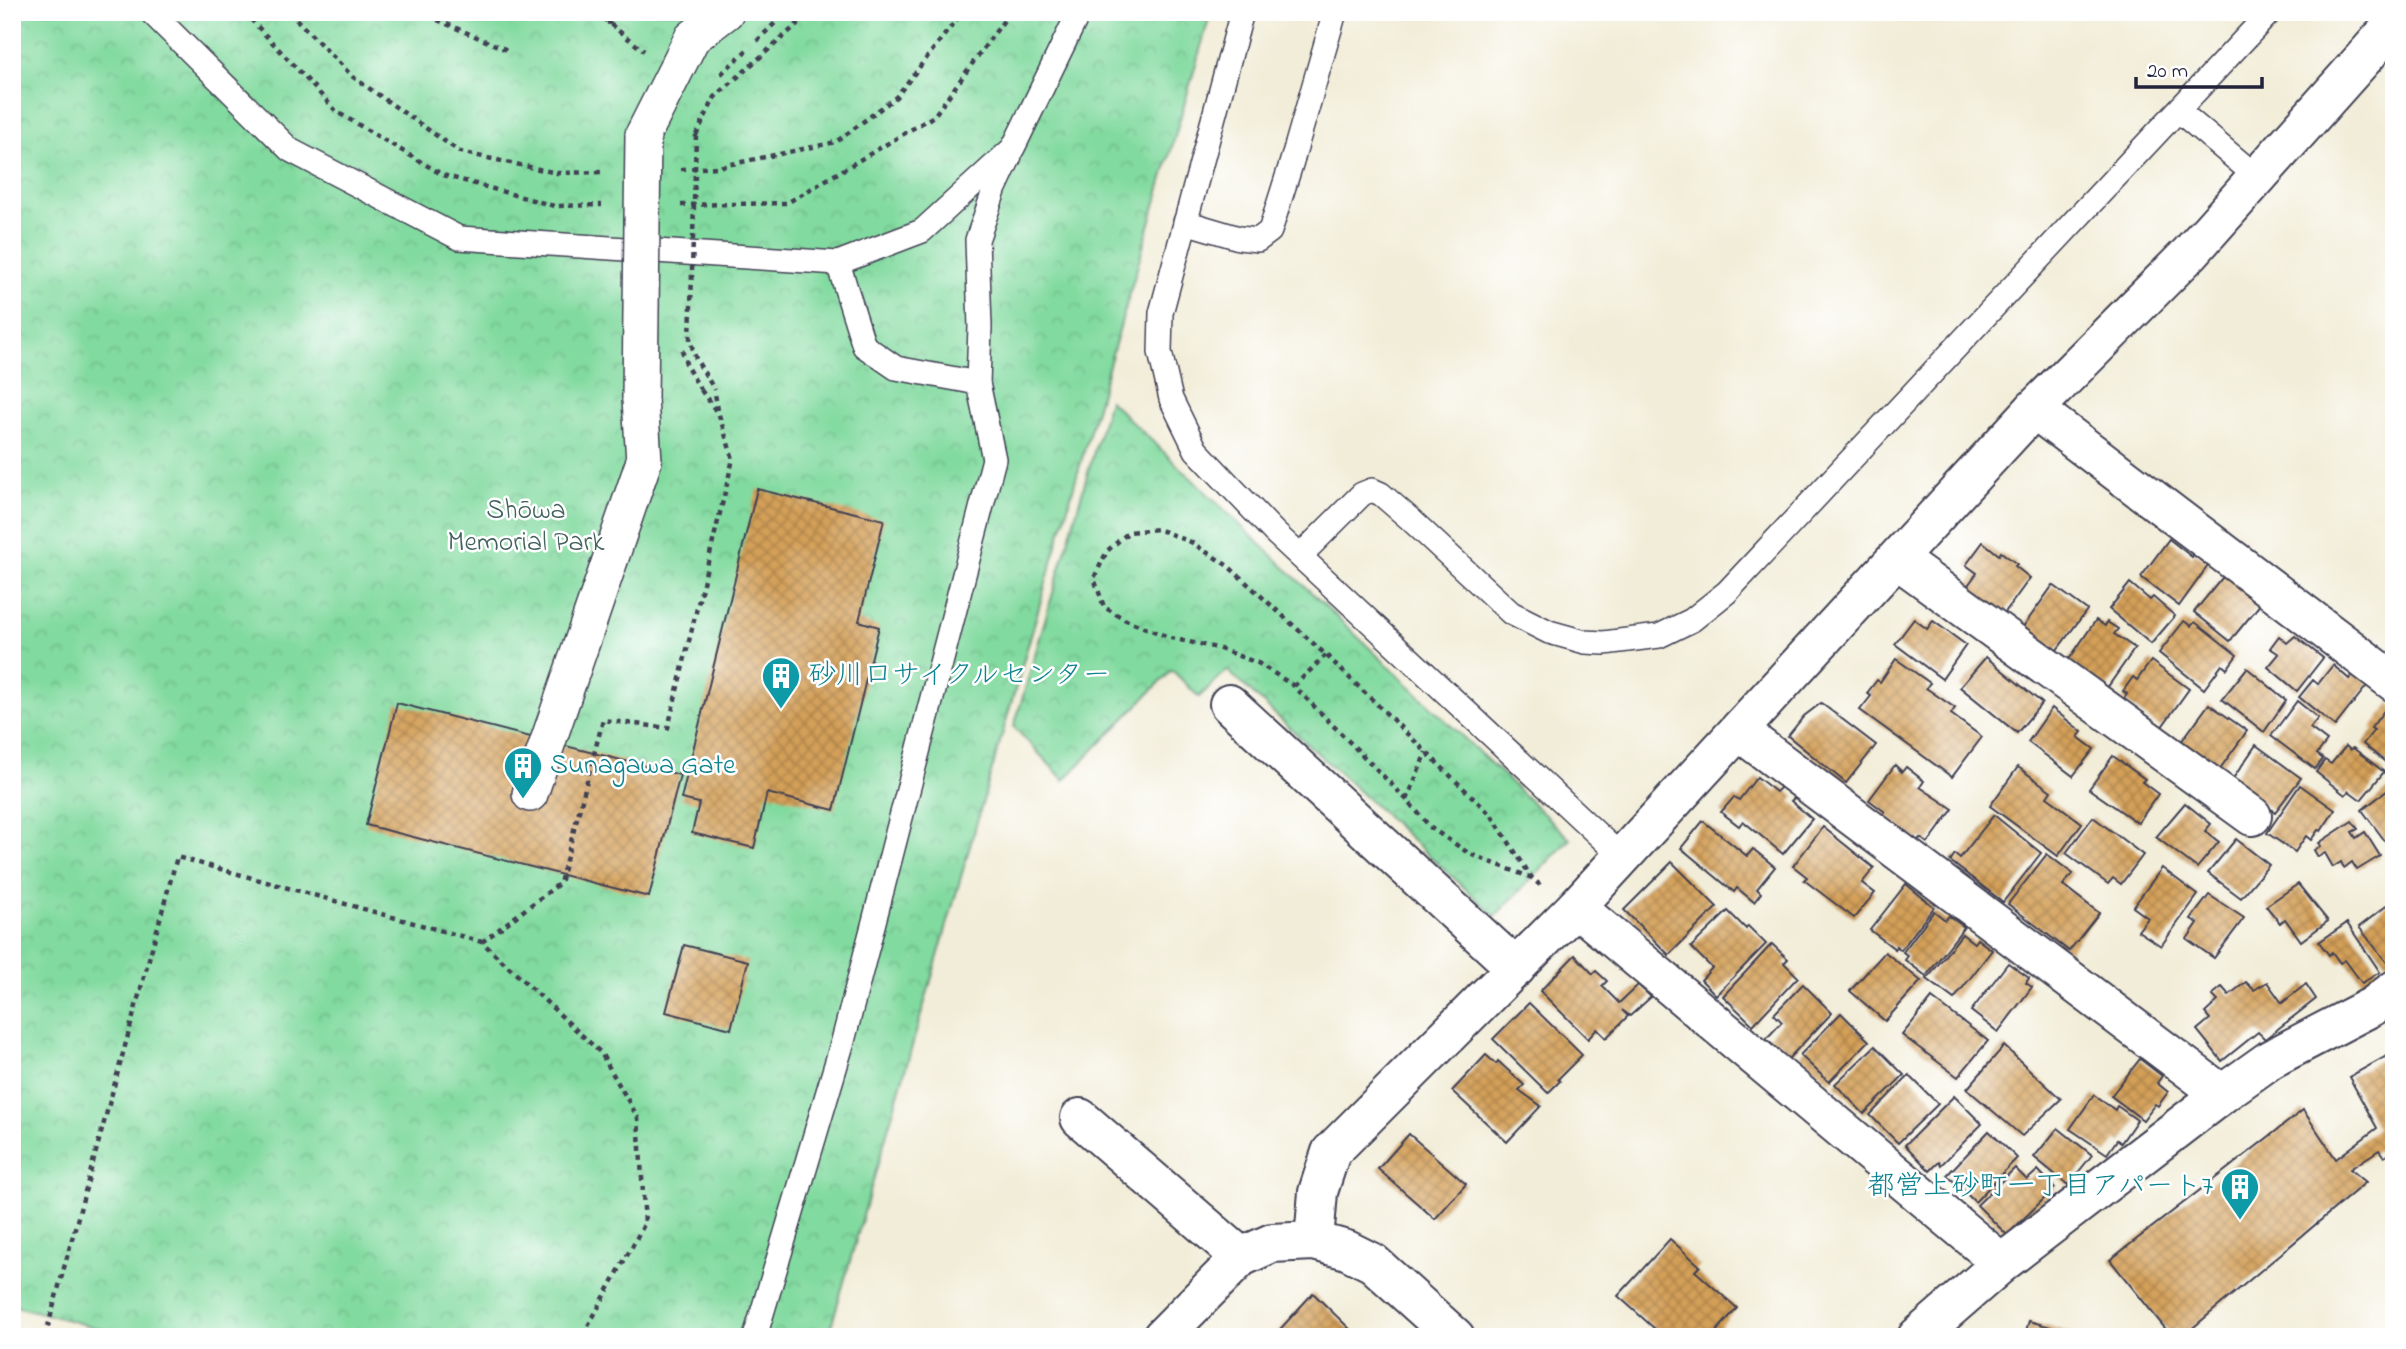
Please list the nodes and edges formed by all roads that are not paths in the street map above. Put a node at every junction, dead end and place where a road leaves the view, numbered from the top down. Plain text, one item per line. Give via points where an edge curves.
1 (151, 12) edge
2 (726, 12) edge
3 (1079, 12) edge
4 (1242, 12) edge
5 (1335, 12) edge
6 (2270, 12) edge
7 (2394, 24) edge
8 (2379, 60) edge
9 (2179, 111) junction
10 (1013, 148) junction
11 (2258, 177) junction
12 (1185, 222) junction
13 (838, 262) junction
14 (978, 383) junction
15 (2034, 409) junction
16 (1300, 556) junction
17 (1897, 559) junction
18 (2394, 682) edge
19 (1229, 704) dead end
20 (1740, 732) junction
21 (530, 794) dead end
22 (2252, 816) dead end
23 (1623, 858) junction
24 (1576, 907) junction
25 (1516, 968) junction
26 (2394, 990) edge
27 (2222, 1094) junction
28 (1080, 1118) dead end
29 (1314, 1241) junction
30 (1241, 1257) junction
31 (2002, 1263) junction
32 (755, 1337) edge
33 (1162, 1337) edge
34 (1455, 1337) edge
35 (1917, 1337) edge

1 - 13 lane via 289,150 459,238
2 - 21 street, bridge via 692,38 643,135 640,399 644,461
3 - 10 lane
4 - 12 lane
5 - 12 lane via 1270,231 1258,240 1239,238
6 - 9 lane
7 - 8 street
8 - 11 street
9 - 11 lane
9 - 16 lane via 1727,592 1692,620 1659,636 1604,643 1549,632 1511,613 1410,519 1372,491 1362,494
10 - 13 lane via 922,231
10 - 14 lane via 977,240
11 - 15 street via 2190,253
12 - 16 lane via 1161,313 1160,352 1171,399 1196,450
13 - 14 lane via 864,346 896,368
14 - 32 lane via 994,459 846,1028
15 - 17 street
15 - 18 street
16 - 23 lane
17 - 20 street
17 - 22 street
19 - 25 street
20 - 23 street
20 - 27 street
23 - 24 street
24 - 25 street
24 - 31 street
25 - 29 street via 1331,1152 1318,1192
26 - 27 street via 2373,1006 2271,1059
27 - 31 street
28 - 30 street
29 - 30 street via 1272,1243
29 - 34 street via 1373,1263
30 - 33 street
31 - 35 street

